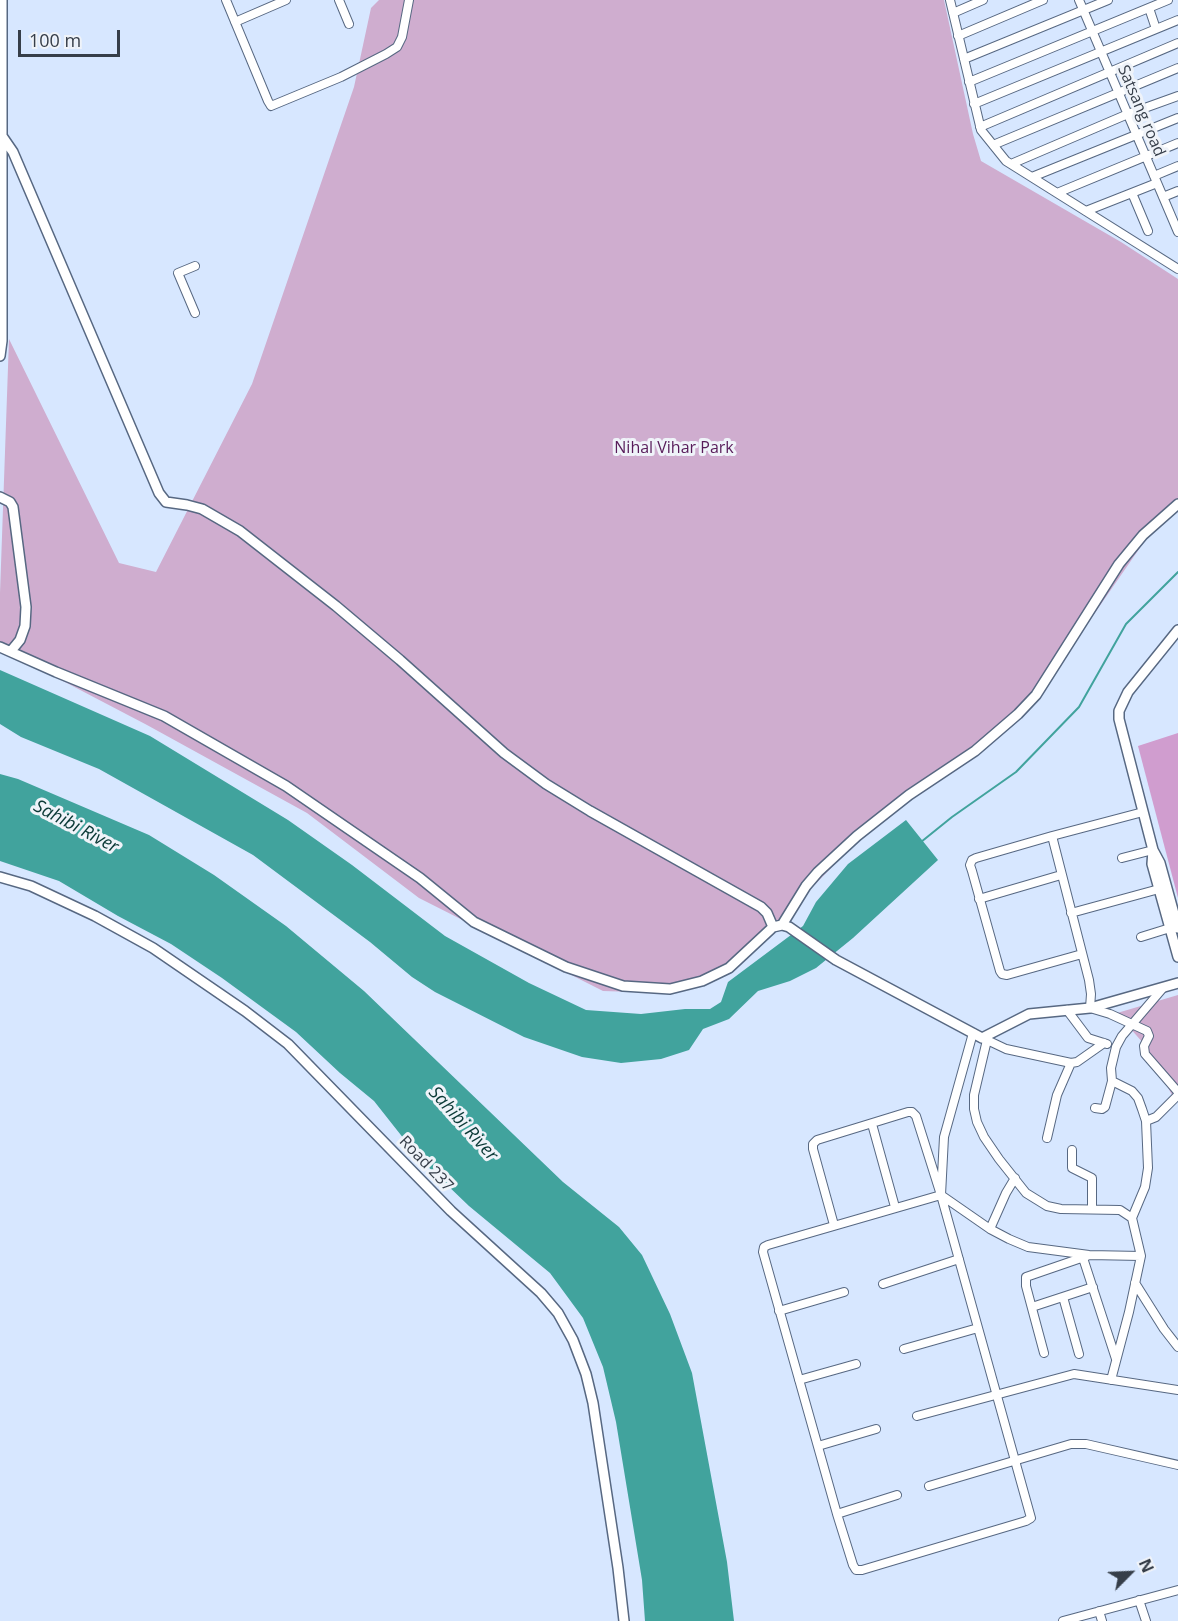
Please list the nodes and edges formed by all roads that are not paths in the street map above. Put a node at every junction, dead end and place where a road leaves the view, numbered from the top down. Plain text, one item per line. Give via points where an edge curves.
1 (2, 0) edge
2 (226, 0) edge
3 (286, 0) edge
4 (339, 0) edge
5 (409, 0) edge
6 (950, 0) edge
7 (983, 0) edge
8 (1043, 0) edge
9 (1079, 0) edge
10 (1108, 0) edge
11 (1168, 0) edge
12 (1149, 8) junction
13 (1083, 10) junction
14 (953, 12) junction
15 (1178, 20) edge
16 (235, 22) junction
17 (349, 24) dead end
18 (1156, 29) junction
19 (1092, 31) junction
20 (958, 36) junction
21 (1178, 43) edge
22 (1101, 51) junction
23 (964, 59) junction
24 (1178, 68) edge
25 (1110, 73) junction
26 (969, 82) junction
27 (1119, 94) junction
28 (1178, 96) edge
29 (974, 104) junction
30 (1128, 114) junction
31 (1178, 118) edge
32 (980, 127) junction
33 (1137, 135) junction
34 (2, 136) junction
35 (1178, 142) edge
36 (993, 145) junction
37 (1146, 156) junction
38 (1011, 164) junction
39 (1178, 166) edge
40 (1032, 177) junction
41 (1156, 180) junction
42 (1178, 191) edge
43 (1057, 193) junction
44 (1132, 193) junction
45 (1163, 197) junction
46 (1086, 211) junction
47 (1148, 231) dead end
48 (1178, 232) edge
49 (195, 266) dead end
50 (1178, 269) edge
51 (195, 313) dead end
52 (0, 356) edge
53 (0, 497) edge
54 (1178, 504) edge
55 (1178, 630) edge
56 (0, 647) edge
57 (11, 651) junction
58 (1143, 812) junction
59 (1052, 836) junction
60 (1153, 850) junction
61 (1122, 858) dead end
62 (1061, 874) junction
63 (0, 877) edge
64 (1159, 889) junction
65 (979, 899) junction
66 (1071, 913) junction
67 (781, 926) junction
68 (1174, 928) edge
69 (1141, 936) dead end
70 (1082, 954) junction
71 (1178, 957) edge
72 (1178, 983) edge
73 (1163, 988) junction
74 (1090, 1008) junction
75 (1067, 1010) junction
76 (1132, 1024) junction
77 (981, 1037) junction
78 (1104, 1043) junction
79 (1116, 1047) junction
80 (1071, 1063) junction
81 (1112, 1081) junction
82 (1178, 1094) edge
83 (1095, 1108) dead end
84 (1146, 1121) junction
85 (872, 1124) junction
86 (1047, 1138) dead end
87 (1072, 1150) dead end
88 (1015, 1178) junction
89 (941, 1195) junction
90 (895, 1207) junction
91 (1092, 1209) junction
92 (1132, 1218) junction
93 (834, 1225) junction
94 (990, 1228) junction
95 (1141, 1256) junction
96 (1086, 1257) junction
97 (959, 1259) junction
98 (1135, 1283) junction
99 (883, 1284) dead end
100 (1093, 1287) junction
101 (844, 1292) dead end
102 (1063, 1297) junction
103 (1032, 1307) junction
104 (780, 1311) junction
105 (978, 1328) junction
106 (1178, 1347) edge
107 (904, 1349) dead end
108 (1044, 1353) dead end
109 (1079, 1354) dead end
110 (1117, 1359) junction
111 (856, 1364) dead end
112 (799, 1380) junction
113 (1111, 1380) junction
114 (1178, 1390) edge
115 (996, 1393) junction
116 (917, 1416) dead end
117 (876, 1429) dead end
118 (818, 1446) junction
119 (1015, 1461) junction
120 (1178, 1465) edge
121 (929, 1486) dead end
122 (897, 1495) dead end
123 (837, 1514) junction
124 (1178, 1590) edge
125 (1139, 1600) junction
126 (1099, 1611) junction
127 (624, 1621) edge
128 (1063, 1621) edge
129 (1102, 1621) edge
130 (1146, 1621) edge

1 - 34 street
2 - 16 street
3 - 16 street
4 - 17 street
5 - 16 street via 397,47 341,77 271,106
6 - 14 street
7 - 14 street
8 - 20 street
9 - 13 street, Satsang road
10 - 13 street
11 - 12 street
12 - 18 street
12 - 19 street
13 - 19 street, Satsang road
13 - 23 street
14 - 20 street
15 - 18 street
18 - 22 street
19 - 22 street, Satsang road
19 - 26 street
20 - 23 street
21 - 25 street
22 - 25 street, Satsang road
22 - 29 street
23 - 26 street
24 - 27 street
25 - 27 street, Satsang road
25 - 32 street
26 - 29 street
27 - 30 street, Satsang road
27 - 36 street
28 - 30 street
29 - 32 street
30 - 33 street, Satsang road
30 - 38 street
31 - 33 street
32 - 36 street
33 - 37 street, Satsang road
33 - 40 street
34 - 52 street
34 - 67 street via 13,152 166,502 202,509 240,531 382,644 537,778 761,907
35 - 37 street
36 - 38 street
37 - 41 street, Satsang road
37 - 43 street
38 - 40 street
39 - 41 street
40 - 43 street
41 - 44 street
41 - 45 street, Satsang road
42 - 45 street
43 - 46 street
44 - 46 street
44 - 47 street
45 - 48 street, Satsang road
46 - 50 street
49 - 51 street via 178,273
53 - 57 street via 13,507 26,607 25,626
54 - 67 street via 1143,535 1119,564 1036,695 975,751 857,836 806,886
55 - 58 street via 1128,692 1119,711
56 - 57 street
57 - 67 street via 154,710 286,786 420,878 474,922 566,967 623,986 679,988 723,972
58 - 59 street
58 - 60 street
59 - 62 street
59 - 65 street via 972,860
60 - 61 street
60 - 64 street via 1152,864
60 - 68 street via 1160,863
62 - 65 street
62 - 66 street
63 - 127 street, Road 237 via 31,886 153,948 288,1044 451,1211 558,1313 573,1340 593,1403
64 - 66 street
64 - 68 street
65 - 70 street via 1002,974
66 - 70 street
67 - 77 street via 836,960
68 - 69 street
68 - 71 street
70 - 74 street via 1091,994
72 - 73 street
73 - 74 street
73 - 76 street
74 - 75 street
74 - 76 street
75 - 77 street via 1029,1014
75 - 78 street via 1088,1038
76 - 79 street
76 - 82 street via 1148,1034 1145,1054
77 - 80 street via 1006,1048
77 - 88 street via 974,1095 977,1122
77 - 89 street via 944,1137
78 - 79 street
78 - 80 street
79 - 81 street
80 - 86 street via 1057,1095
81 - 83 street via 1105,1107
81 - 84 street via 1138,1098
82 - 84 street via 1156,1117
84 - 92 street via 1148,1168
85 - 89 street via 908,1112 916,1116
85 - 90 street
85 - 93 street via 813,1144
87 - 91 street via 1072,1168 1092,1178
88 - 91 street via 1035,1200 1047,1206
88 - 94 street
89 - 90 street
89 - 94 street
89 - 97 street
90 - 93 street
91 - 92 street via 1120,1210
92 - 95 street
93 - 104 street via 764,1247
94 - 96 street via 1028,1247
95 - 96 street
95 - 98 street
96 - 100 street
96 - 103 street via 1026,1277
97 - 99 street
97 - 105 street
98 - 106 street
98 - 110 street
100 - 102 street
100 - 110 street
101 - 104 street
102 - 103 street
102 - 109 street
103 - 108 street
104 - 112 street
105 - 107 street
105 - 115 street
110 - 113 street
111 - 112 street
112 - 118 street
113 - 114 street
113 - 115 street via 1074,1374
115 - 116 street
115 - 119 street
117 - 118 street
118 - 123 street
119 - 120 street via 1071,1443
119 - 121 street
119 - 123 street via 1031,1518 960,1541 856,1570
122 - 123 street
124 - 125 street
125 - 126 street
125 - 130 street
126 - 128 street
126 - 129 street

